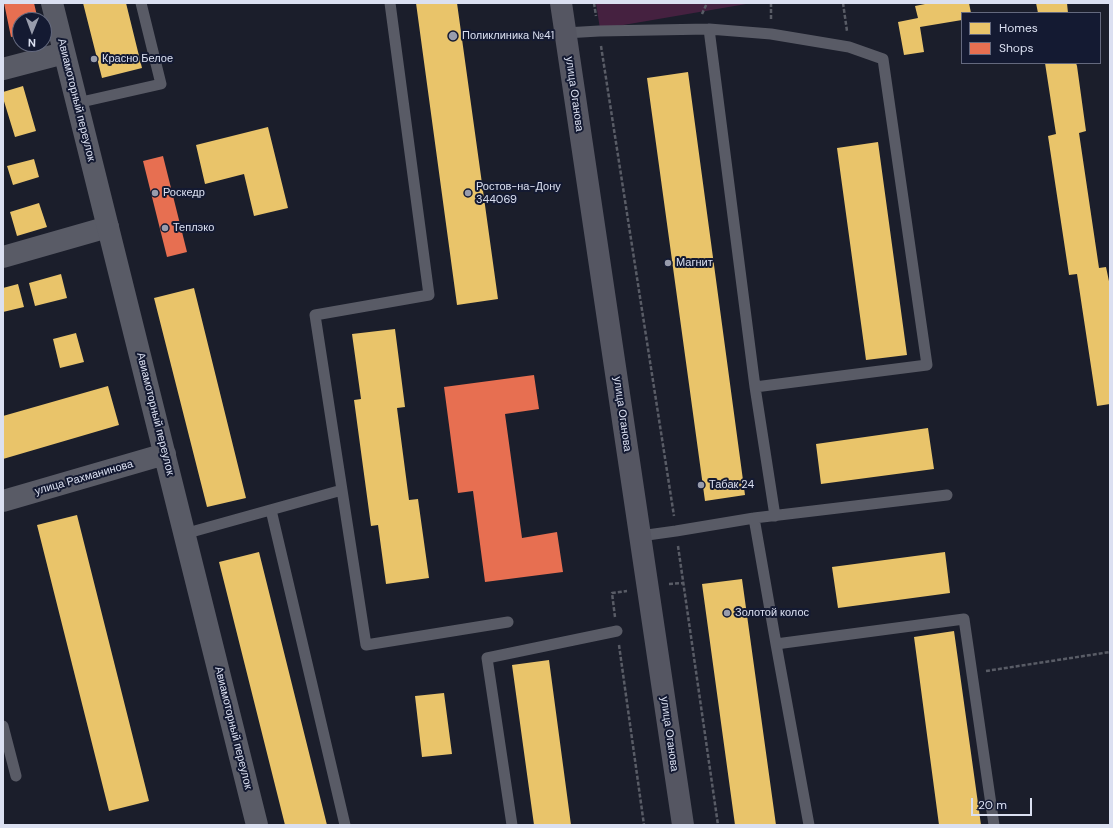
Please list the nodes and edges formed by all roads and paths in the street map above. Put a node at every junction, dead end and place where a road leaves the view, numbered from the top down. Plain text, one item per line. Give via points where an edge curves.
1 (52, 3) edge
2 (141, 3) edge
3 (390, 3) edge
4 (561, 3) edge
5 (594, 3) edge
6 (843, 3) edge
7 (709, 29) junction
8 (599, 31) junction
9 (565, 33) junction
10 (849, 47) junction
11 (64, 53) junction
12 (3, 69) edge
13 (77, 103) junction
14 (108, 227) junction
15 (3, 257) edge
16 (755, 387) junction
17 (164, 454) junction
18 (342, 490) junction
19 (947, 495) dead end
20 (3, 501) edge
21 (271, 510) junction
22 (775, 516) junction
23 (754, 518) junction
24 (676, 531) junction
25 (184, 534) junction
26 (640, 536) junction
27 (684, 583) junction
28 (648, 587) junction
29 (508, 622) dead end
30 (617, 631) junction
31 (776, 644) junction
32 (1110, 652) edge
33 (972, 673) junction
34 (3, 726) edge
35 (16, 776) dead end
36 (257, 825) edge
37 (345, 825) edge
38 (512, 825) edge
39 (644, 825) edge
40 (683, 825) edge
41 (718, 825) edge
42 (809, 825) edge
43 (994, 825) edge

1 - 11 street, Авиамоторный переулок
2 - 13 lane via 161,84
3 - 18 lane via 429,295 315,315
4 - 9 main road, улица Оганова
5 - 8 path
6 - 10 path
7 - 8 lane
7 - 10 lane via 771,34
7 - 16 lane
8 - 9 lane
8 - 24 path
9 - 26 main road, улица Оганова
10 - 16 lane via 883,59 927,365
11 - 12 street
11 - 13 street, Авиамоторный переулок
13 - 14 street, Авиамоторный переулок
14 - 15 street
14 - 17 street, Авиамоторный переулок
16 - 22 lane
17 - 20 street, улица Рахманинова
17 - 25 street, Авиамоторный переулок
18 - 21 lane
18 - 29 lane via 366,645
19 - 22 lane
21 - 25 lane
21 - 37 lane
22 - 23 lane
23 - 24 lane
23 - 31 lane
24 - 26 lane
24 - 27 path
25 - 36 street, Авиамоторный переулок
26 - 28 main road, улица Оганова
27 - 28 path
27 - 41 path
28 - 30 path via 612,593
28 - 40 main road, улица Оганова
30 - 38 lane via 487,658
30 - 39 path
31 - 33 lane via 964,618
31 - 42 lane
32 - 33 path
33 - 43 lane
34 - 35 lane

